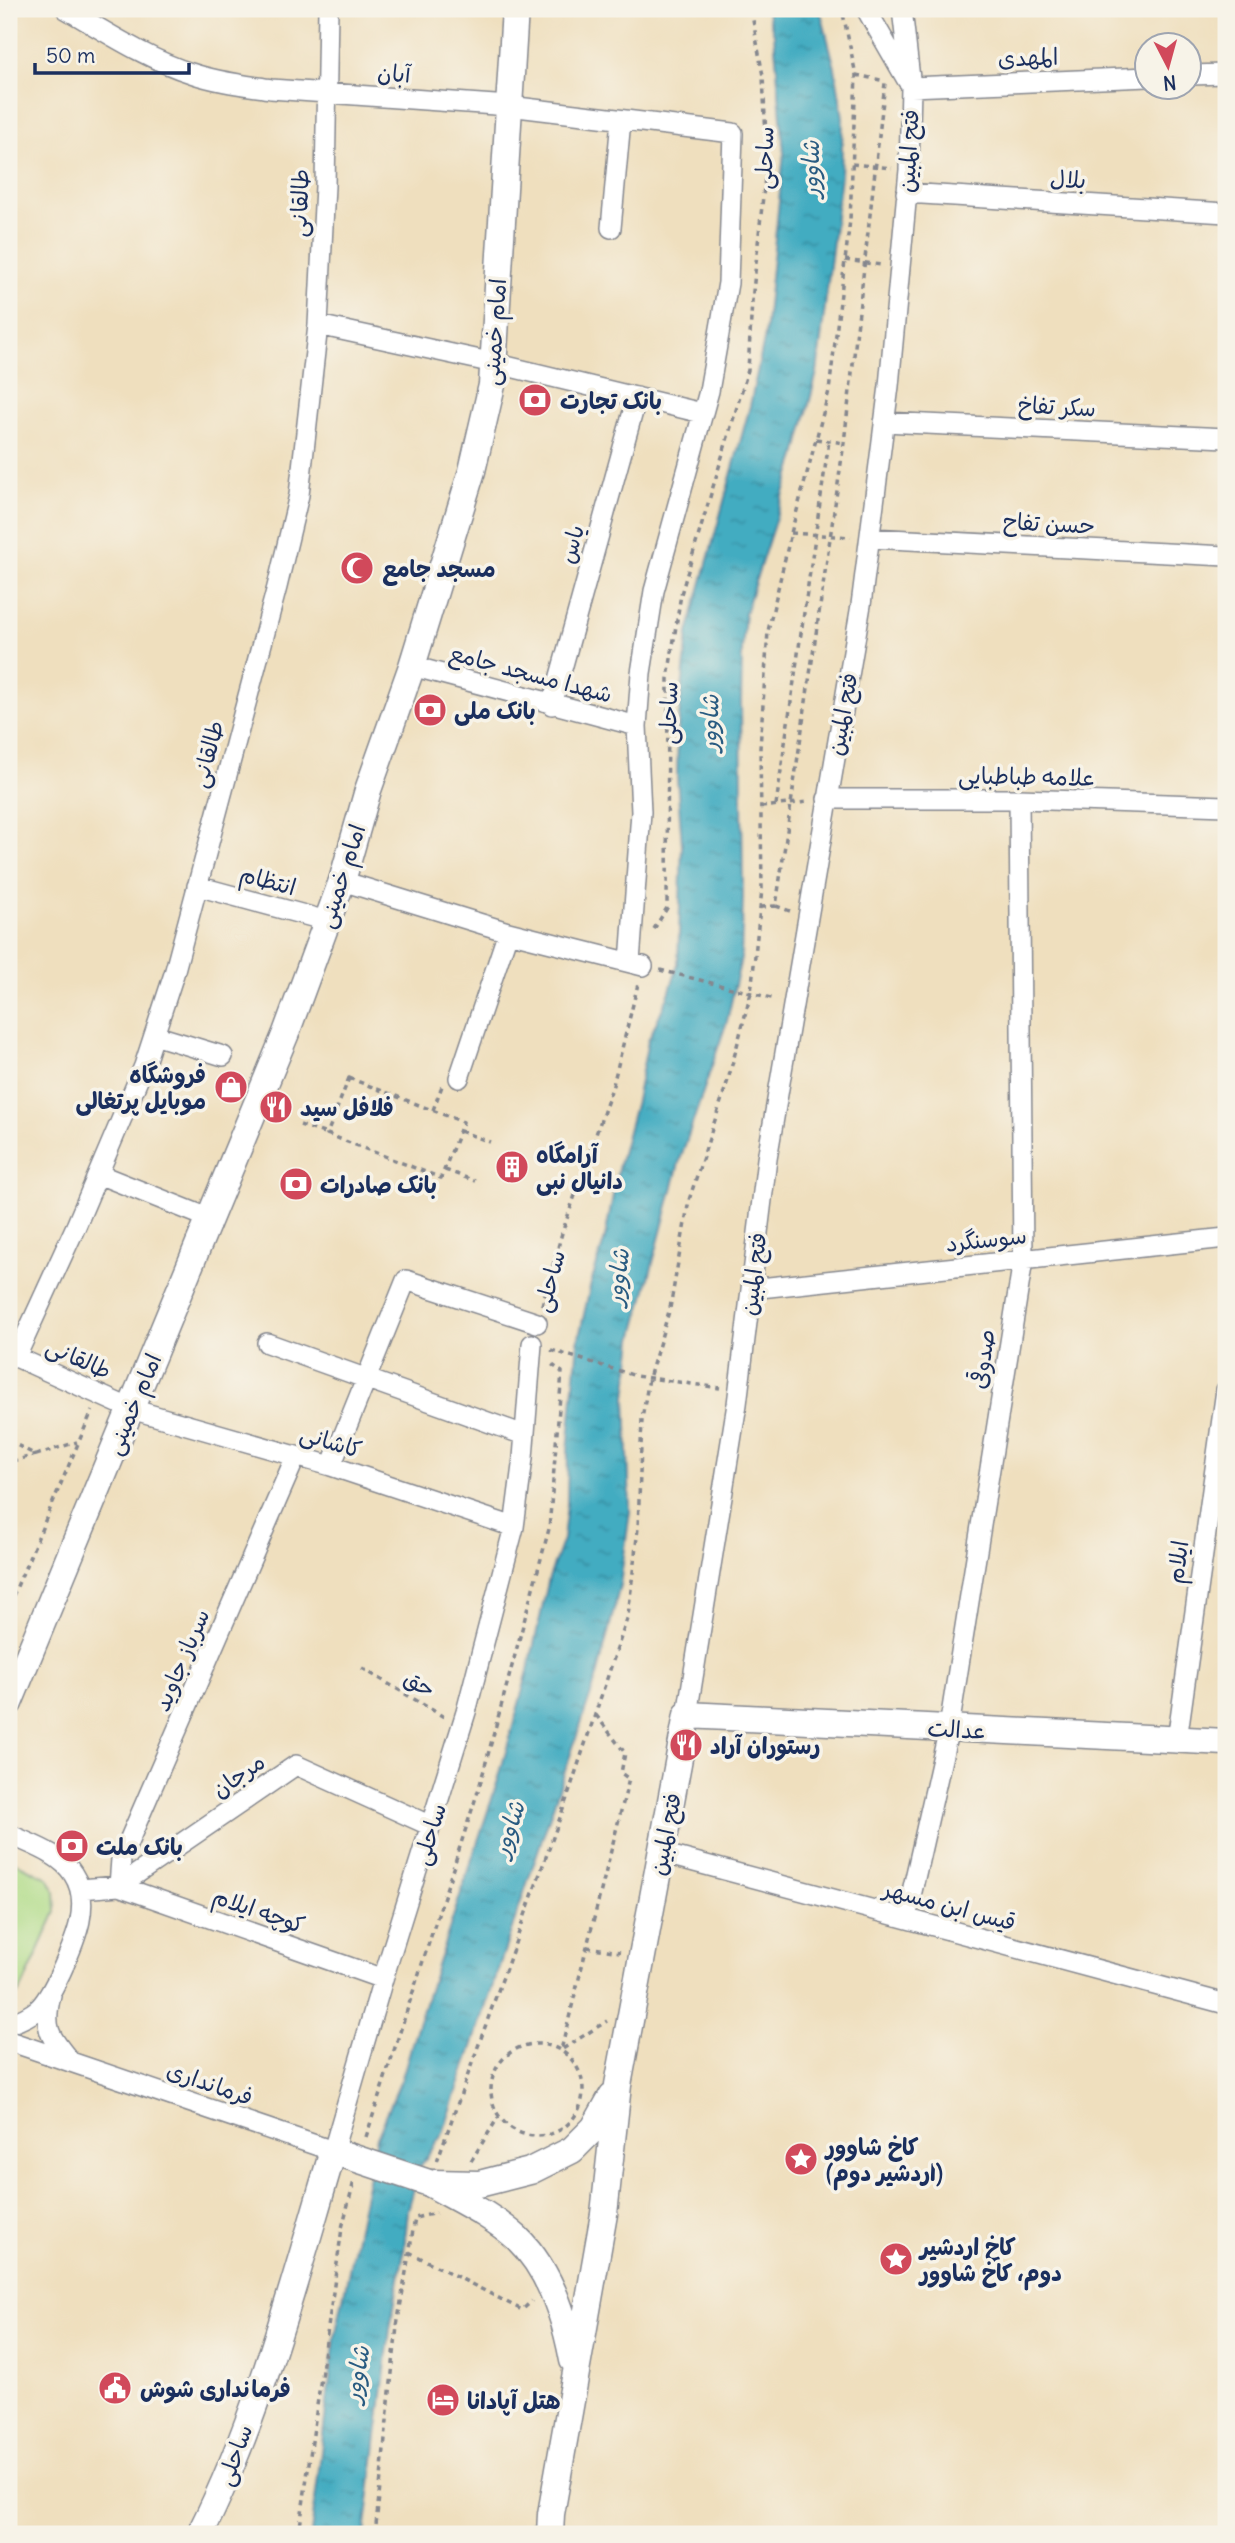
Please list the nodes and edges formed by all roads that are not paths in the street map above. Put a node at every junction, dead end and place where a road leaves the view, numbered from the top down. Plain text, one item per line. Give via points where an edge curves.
1 (66, 9) edge
2 (328, 9) edge
3 (515, 9) edge
4 (866, 9) edge
5 (902, 9) edge
6 (1226, 74) edge
7 (1204, 75) edge
8 (1134, 78) edge
9 (911, 87) junction
10 (326, 93) junction
11 (509, 106) junction
12 (621, 120) junction
13 (733, 133) joint
14 (906, 193) junction
15 (1226, 213) edge
16 (611, 228) dead end
17 (318, 326) junction
18 (494, 363) junction
19 (637, 397) junction
20 (702, 413) junction
21 (884, 422) junction
22 (1226, 438) edge
23 (870, 538) junction
24 (1226, 556) edge
25 (412, 666) junction
26 (552, 705) junction
27 (637, 726) junction
28 (827, 799) junction
29 (1019, 799) junction
30 (1226, 806) edge
31 (342, 881) junction
32 (197, 886) junction
33 (327, 921) junction
34 (508, 932) junction
35 (154, 1035) junction
36 (223, 1056) dead end
37 (458, 1078) dead end
38 (98, 1174) junction
39 (211, 1219) junction
40 (1226, 1238) edge
41 (1023, 1260) junction
42 (751, 1289) junction
43 (537, 1323) road end
44 (267, 1343) dead end
45 (532, 1344) dead end
46 (366, 1378) junction
47 (1226, 1390) edge
48 (131, 1409) junction
49 (524, 1435) junction
50 (296, 1456) junction
51 (331, 1466) junction
52 (514, 1527) junction
53 (9, 1703) edge
54 (687, 1714) junction
55 (949, 1728) junction
56 (1177, 1740) junction
57 (1226, 1742) edge
58 (431, 1826) junction
59 (9, 1834) edge
60 (662, 1853) junction
61 (119, 1886) junction
62 (80, 1889) junction
63 (906, 1919) junction
64 (383, 1979) junction
65 (52, 1990) junction
66 (1226, 2004) edge
67 (9, 2024) edge
68 (9, 2041) edge
69 (71, 2062) junction
70 (618, 2085) junction
71 (350, 2156) junction
72 (446, 2187) junction
73 (576, 2374) junction
74 (553, 2527) edge
75 (200, 2534) edge

1 - 10 street, آبان via 135,49 192,73 271,89
2 - 10 street, طالقانی
3 - 11 street, امام خمینی
4 - 9 street
5 - 9 street, فتح المبین
6 - 7 street
8 - 9 street, المهدی
9 - 14 street, فتح المبین
10 - 11 street, آبان
10 - 17 street, طالقانی
11 - 12 street, آبان
11 - 18 street, امام خمینی
12 - 13 street, آبان
12 - 16 street
13 - 20 street, ساحلی via 728,283
14 - 15 street, بلال
14 - 21 street, فتح المبین
17 - 18 street
17 - 32 street, طالقانی via 299,495
18 - 19 street
18 - 25 street, امام خمینی via 472,471
19 - 20 street
19 - 26 street, یاس
20 - 27 street, ساحلی via 654,591
21 - 22 street, سکر تفاخ
21 - 23 street, فتح المبین
23 - 24 street, حسن تفاح
23 - 28 street, فتح المبین
25 - 26 street, شهدا مسجد جامع
25 - 31 street, امام خمینی
26 - 27 street, شهدا مسجد جامع
27 - 34 street, ساحلی via 642,966
28 - 29 street, علامه طباطبایی
28 - 42 street, فتح المبین
29 - 30 street, علامه طباطبایی
29 - 41 street, صدوقی
31 - 33 street, امام خمینی
31 - 34 street
32 - 33 street, انتظام
32 - 35 street, طالقانی
33 - 39 street, امام خمینی
34 - 37 street
35 - 36 street
35 - 38 street, طالقانی
38 - 39 street
38 - 48 street, طالقانی via 16,1357
39 - 48 street, امام خمینی
40 - 41 street, سوسنگرد
41 - 42 street, سوسنگرد
41 - 55 street, صدوقی
42 - 54 street, فتح المبین
43 - 46 street via 406,1280
44 - 46 street
45 - 49 street, ساحلی
46 - 49 street
46 - 51 street
47 - 56 street, ایلام
48 - 50 street, کاشانی
48 - 53 street, امام خمینی
49 - 52 street, ساحلی
50 - 51 street, کاشانی
50 - 61 street, سرباز جاوید via 121,1859
51 - 52 street, کاشانی
52 - 58 street, ساحلی
54 - 55 street, عدالت
54 - 60 street, فتح المبین
55 - 56 street, عدالت
55 - 63 street, صدوقی
56 - 57 street, عدالت
58 - 61 street, مرجان via 296,1765
58 - 64 street, ساحلی
59 - 62 street via 55,1857 73,1872
60 - 63 street, قیس ابن مسهر
60 - 70 street, فتح المبین
61 - 62 street
61 - 64 street, کوچه ایلام
62 - 65 street via 82,1911 74,1944
63 - 66 street, قیس ابن مسهر
64 - 71 street, ساحلی
65 - 67 street via 38,2009
65 - 69 street via 46,2015 50,2036
68 - 69 street, فرمانداری
69 - 71 street, فرمانداری
70 - 72 street via 594,2128 572,2150 530,2171 479,2185
70 - 73 street, فتح المبین via 604,2214
71 - 72 street, bridge
71 - 75 street, ساحلی via 280,2328 220,2494
72 - 73 street via 517,2238 541,2269 568,2331
73 - 74 street, فتح المبین

